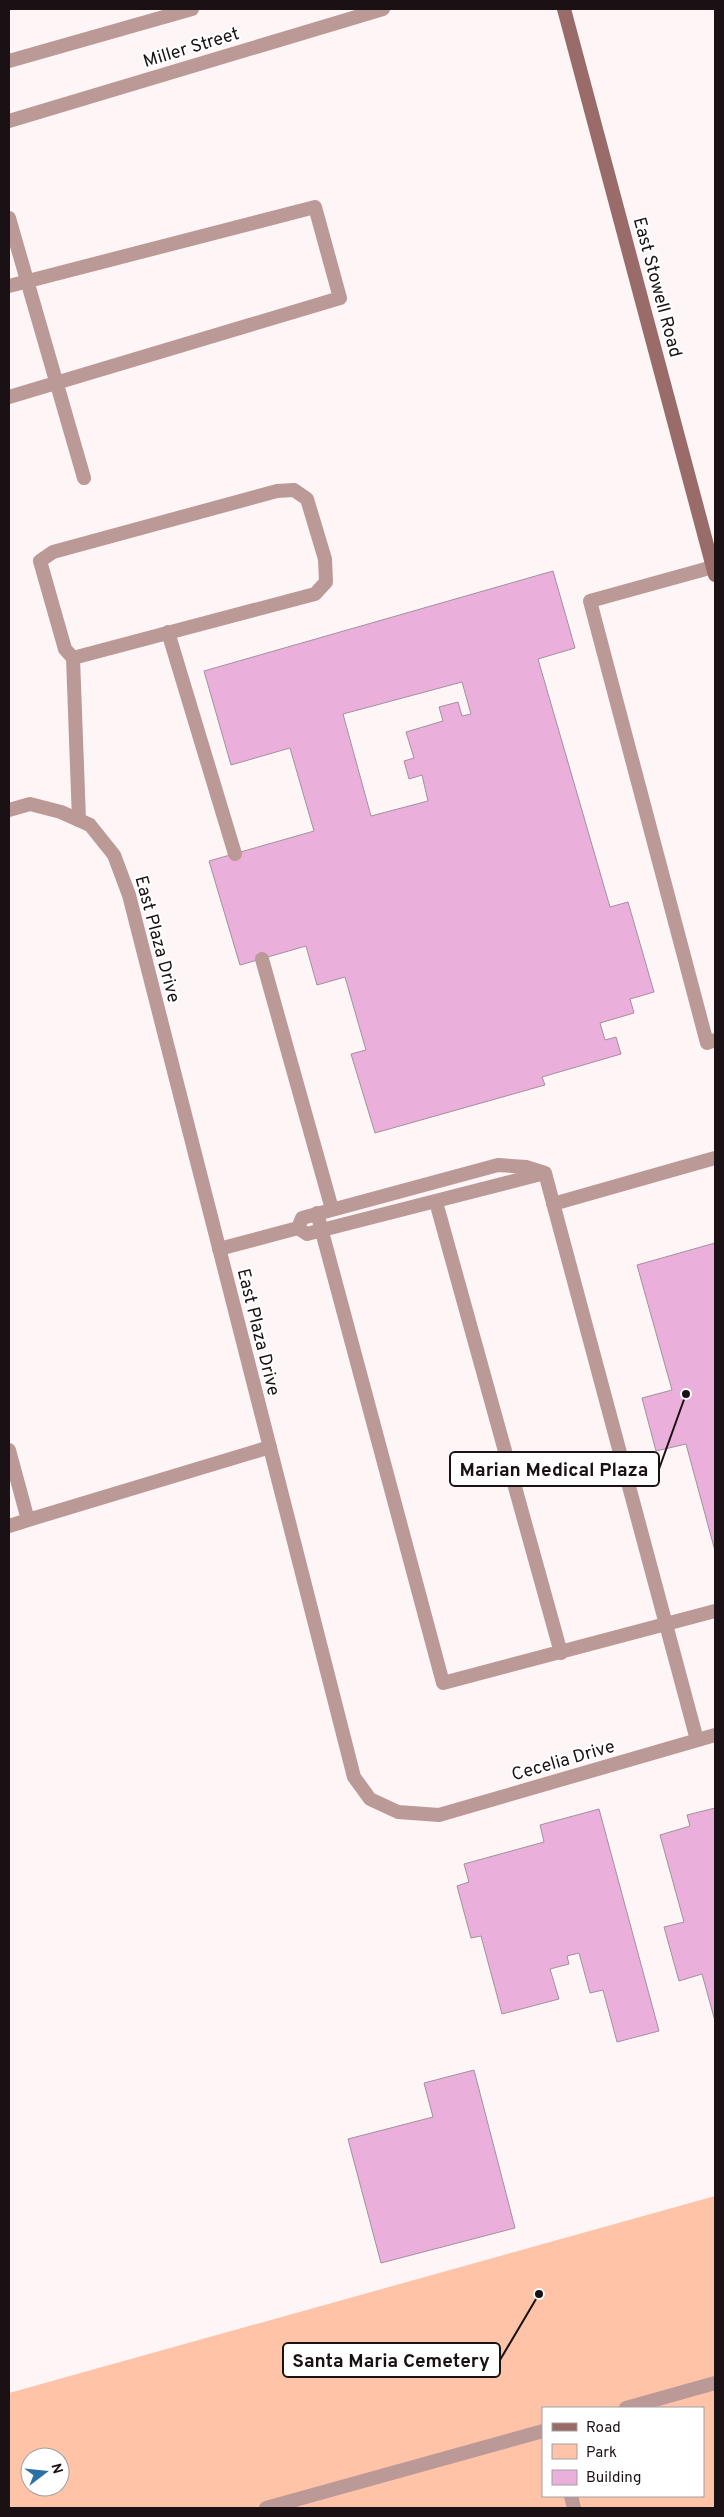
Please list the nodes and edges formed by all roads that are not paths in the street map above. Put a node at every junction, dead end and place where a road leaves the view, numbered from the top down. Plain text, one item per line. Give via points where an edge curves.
1 (192, 9) edge
2 (383, 9) edge
3 (564, 9) edge
4 (174, 11) edge
5 (9, 61) edge
6 (9, 121) edge
7 (9, 218) edge
8 (28, 281) junction
9 (9, 286) edge
10 (56, 382) junction
11 (9, 397) edge
12 (84, 478) dead end
13 (714, 571) edge
14 (168, 632) junction
15 (74, 658) junction
16 (9, 810) edge
17 (84, 823) junction
18 (235, 854) dead end
19 (262, 959) dead end
20 (715, 1040) edge
21 (715, 1158) edge
22 (545, 1174) junction
23 (436, 1202) junction
24 (554, 1204) junction
25 (332, 1209) junction
26 (317, 1213) junction
27 (298, 1228) junction
28 (322, 1230) junction
29 (219, 1249) junction
30 (270, 1447) junction
31 (9, 1450) edge
32 (28, 1520) junction
33 (9, 1526) edge
34 (715, 1611) edge
35 (667, 1625) junction
36 (561, 1652) junction
37 (715, 1735) edge
38 (697, 1740) junction
39 (421, 1814) joint
40 (715, 2383) edge
41 (630, 2407) edge
42 (542, 2431) edge
43 (266, 2508) edge

1 - 4 street, Miller Street
2 - 6 street, Miller Street
3 - 13 main road, East Stowell Road
4 - 5 street, Miller Street
7 - 8 street
8 - 9 street
8 - 10 street
8 - 10 street via 315,207 340,298
10 - 11 street
10 - 12 street
13 - 20 street via 590,601 707,1043
14 - 15 street
14 - 15 street via 315,594 326,582 325,559 307,498 294,490 277,492 53,552 40,561 65,649
14 - 18 street
15 - 17 street
16 - 17 street via 30,804 61,812
17 - 29 street, East Plaza Drive via 114,855 128,895
19 - 25 street
21 - 24 street
22 - 23 street
22 - 24 street
22 - 25 street via 526,1167 498,1165
23 - 28 street
23 - 36 street
24 - 35 street
25 - 26 street
26 - 27 street via 302,1218
26 - 28 street
27 - 28 street via 307,1234
27 - 29 street
28 - 36 street via 443,1683
29 - 30 street, East Plaza Drive
30 - 32 street
30 - 39 street, East Plaza Drive via 354,1777 370,1799 398,1812
31 - 32 street
32 - 33 street
34 - 35 street
35 - 36 street
35 - 38 street
37 - 38 street, Cecelia Drive
38 - 39 street, Cecelia Drive via 439,1815
40 - 41 street
42 - 43 street

